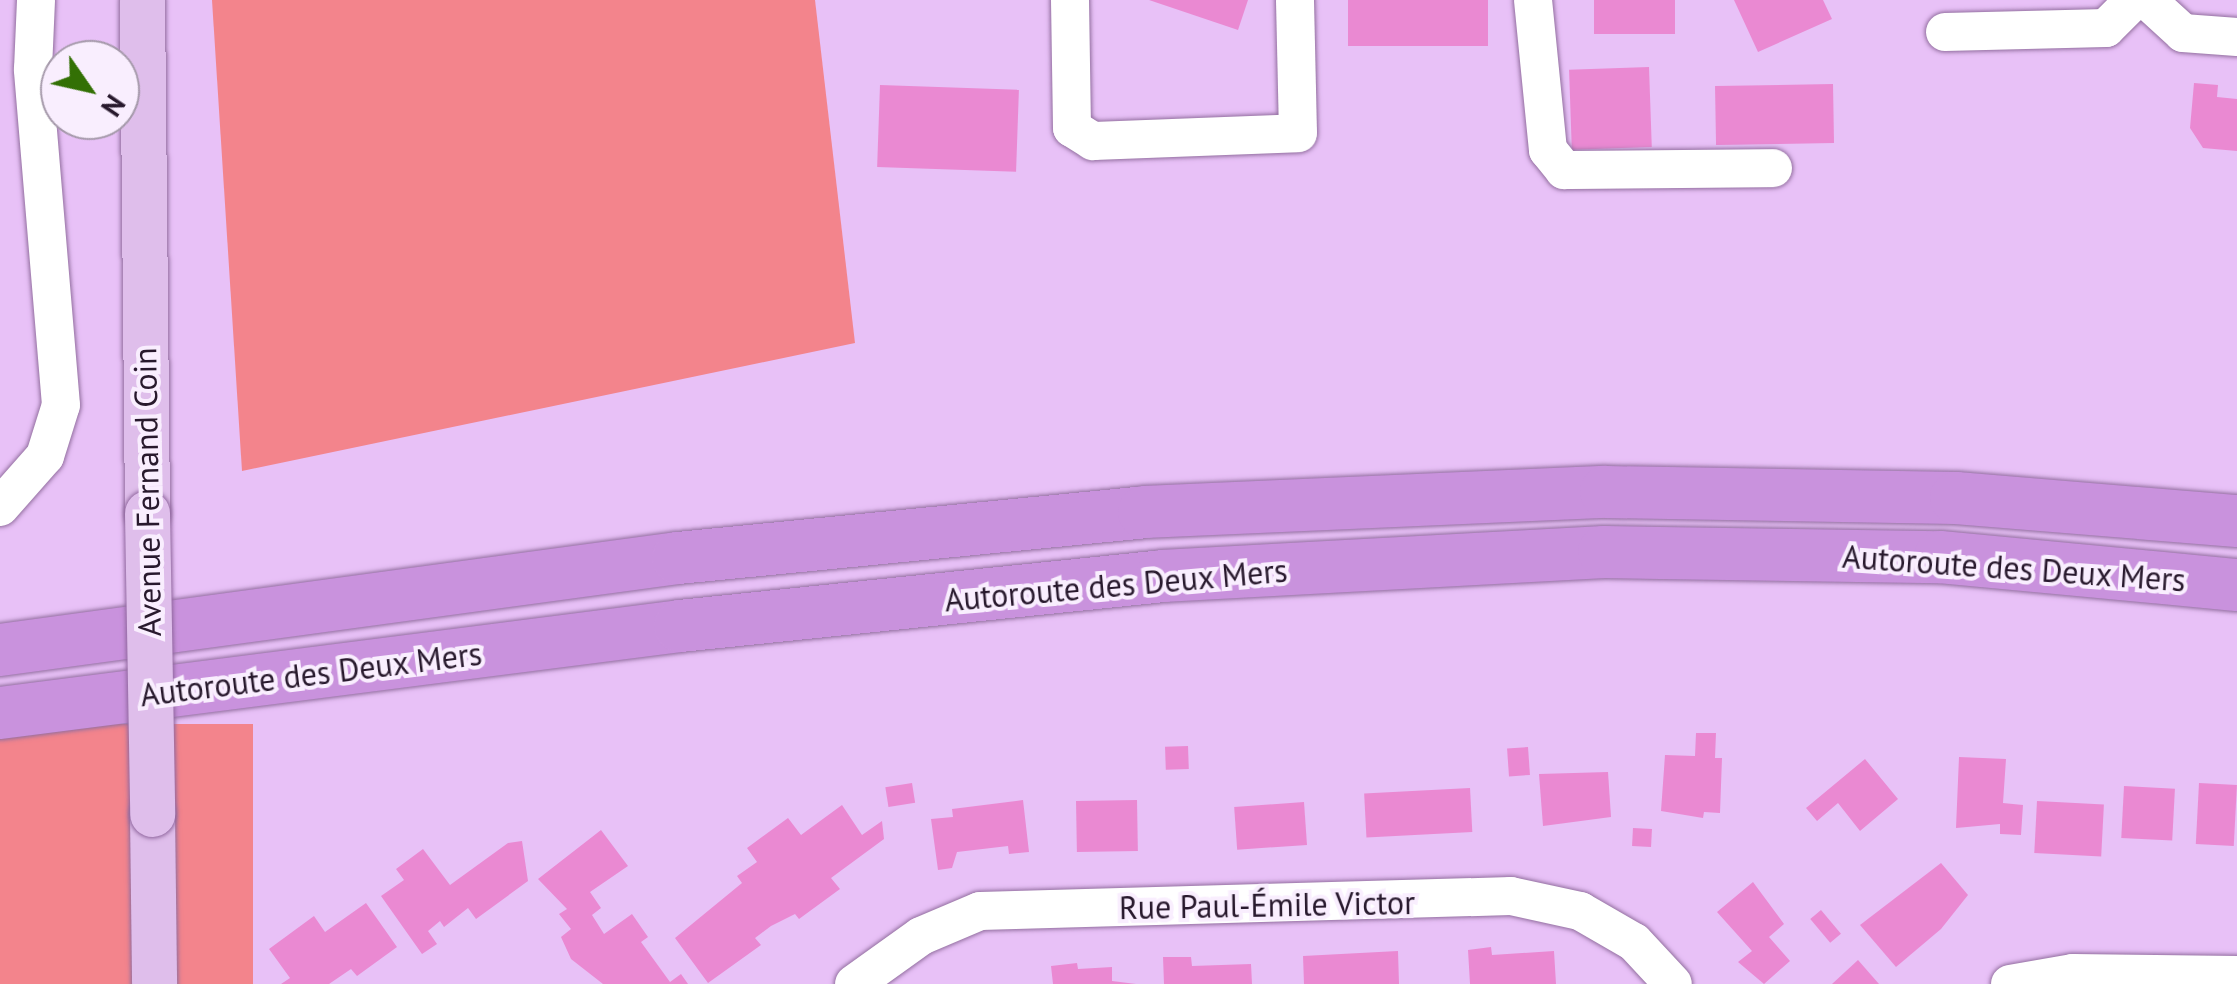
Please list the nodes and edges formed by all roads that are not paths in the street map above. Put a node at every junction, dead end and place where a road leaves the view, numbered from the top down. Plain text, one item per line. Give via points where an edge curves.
1 (36, 0) edge
2 (142, 0) edge
3 (1070, 0) edge
4 (1295, 0) edge
5 (1533, 0) edge
6 (2134, 0) edge
7 (2148, 0) edge
8 (1945, 32) dead end
9 (2237, 37) edge
10 (17, 86) edge
11 (1774, 168) dead end
12 (0, 507) edge
13 (2237, 522) edge
14 (2237, 585) edge
15 (0, 650) edge
16 (0, 713) edge
17 (2237, 975) edge
18 (154, 984) edge
19 (854, 984) edge
20 (1673, 984) edge
21 (2010, 984) edge

1 - 10 street
2 - 18 main road, Avenue Fernand Coin, bridge
3 - 4 street via 1072,128 1093,140 1298,133
5 - 11 street via 1548,150 1564,170
6 - 8 street via 2106,28
7 - 9 street via 2183,33
10 - 12 street via 60,404 45,456
13 - 15 highway, Autoroute des Deux Mers via 1956,498 1606,492 1144,512 678,558
14 - 16 highway, Autoroute des Deux Mers via 1940,556 1604,552 1181,575 680,626
17 - 21 street via 2073,973
19 - 20 street, Rue Paul-Émile Victor via 920,936 980,912 1511,896 1580,911 1634,942

